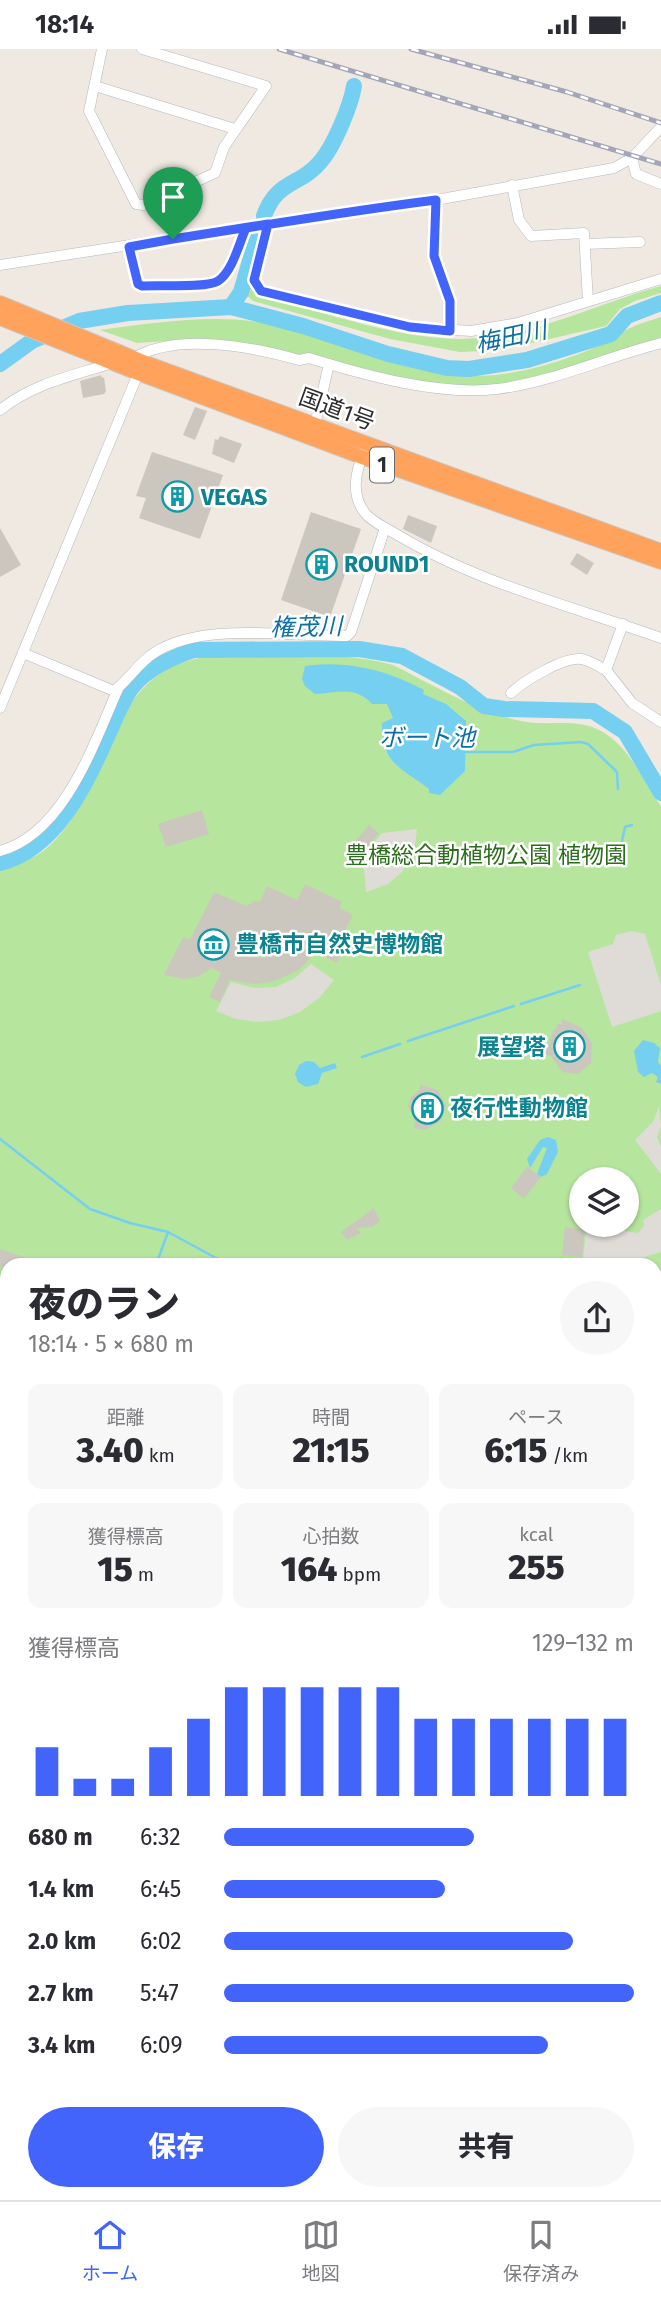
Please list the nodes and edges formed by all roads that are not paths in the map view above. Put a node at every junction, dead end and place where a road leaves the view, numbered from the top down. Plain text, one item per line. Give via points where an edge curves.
1 (102, 49) edge
2 (142, 49) edge
3 (94, 86) junction
4 (661, 127) edge
5 (235, 129) junction
6 (632, 158) junction
7 (661, 184) edge
8 (512, 185) junction
9 (163, 196) junction
10 (436, 200) junction
11 (268, 224) junction
12 (246, 228) junction
13 (173, 239) junction
14 (640, 242) dead end
15 (585, 244) junction
16 (129, 247) junction
17 (0, 265) edge
18 (661, 279) edge
19 (588, 302) junction
20 (0, 303) edge
21 (0, 318) edge
22 (450, 331) junction
23 (661, 343) edge
24 (126, 361) junction
25 (329, 364) junction
26 (0, 409) edge
27 (315, 425) junction
28 (364, 451) junction
29 (385, 528) junction
30 (661, 551) edge
31 (661, 562) edge
32 (623, 624) junction
33 (661, 638) edge
34 (23, 653) junction
35 (606, 670) junction
36 (118, 688) junction
37 (511, 693) dead end
38 (0, 708) edge
39 (661, 722) edge
40 (0, 851) edge

1 - 3 street
2 - 5 street via 266,86
3 - 5 street
3 - 9 street via 89,111 136,204
4 - 6 street
5 - 9 street via 215,173
6 - 7 street via 636,174
6 - 8 street via 614,168
8 - 10 street
8 - 15 street via 518,216 528,233 535,237 584,233
9 - 13 street
10 - 11 street
10 - 22 street via 434,256 450,301
11 - 12 street
11 - 22 street via 254,280 261,291 410,327
12 - 13 street
12 - 16 street via 227,270 206,285 142,286
13 - 16 street
14 - 15 street
15 - 19 street
16 - 17 street
18 - 19 street
19 - 22 street via 518,323
20 - 24 highway, 国道1号 / 1
21 - 24 highway, 国道1号 / 1
23 - 25 street via 496,389 462,391
24 - 25 street via 166,347 213,345
24 - 26 street via 45,383
24 - 27 highway, 国道1号 / 1
24 - 28 highway, 国道1号 / 1
24 - 34 street
25 - 27 street
27 - 28 highway, 国道1号 / 1
28 - 29 street via 355,483 359,503 366,515
28 - 30 highway, 国道1号 / 1
28 - 31 highway, 国道1号 / 1
29 - 32 street via 453,565
29 - 36 street via 347,636 197,637 154,653
32 - 33 street
32 - 35 street
34 - 36 street via 109,690
34 - 38 street
35 - 37 street via 575,659 537,674
35 - 39 street via 632,703
36 - 40 street via 61,806 27,839

